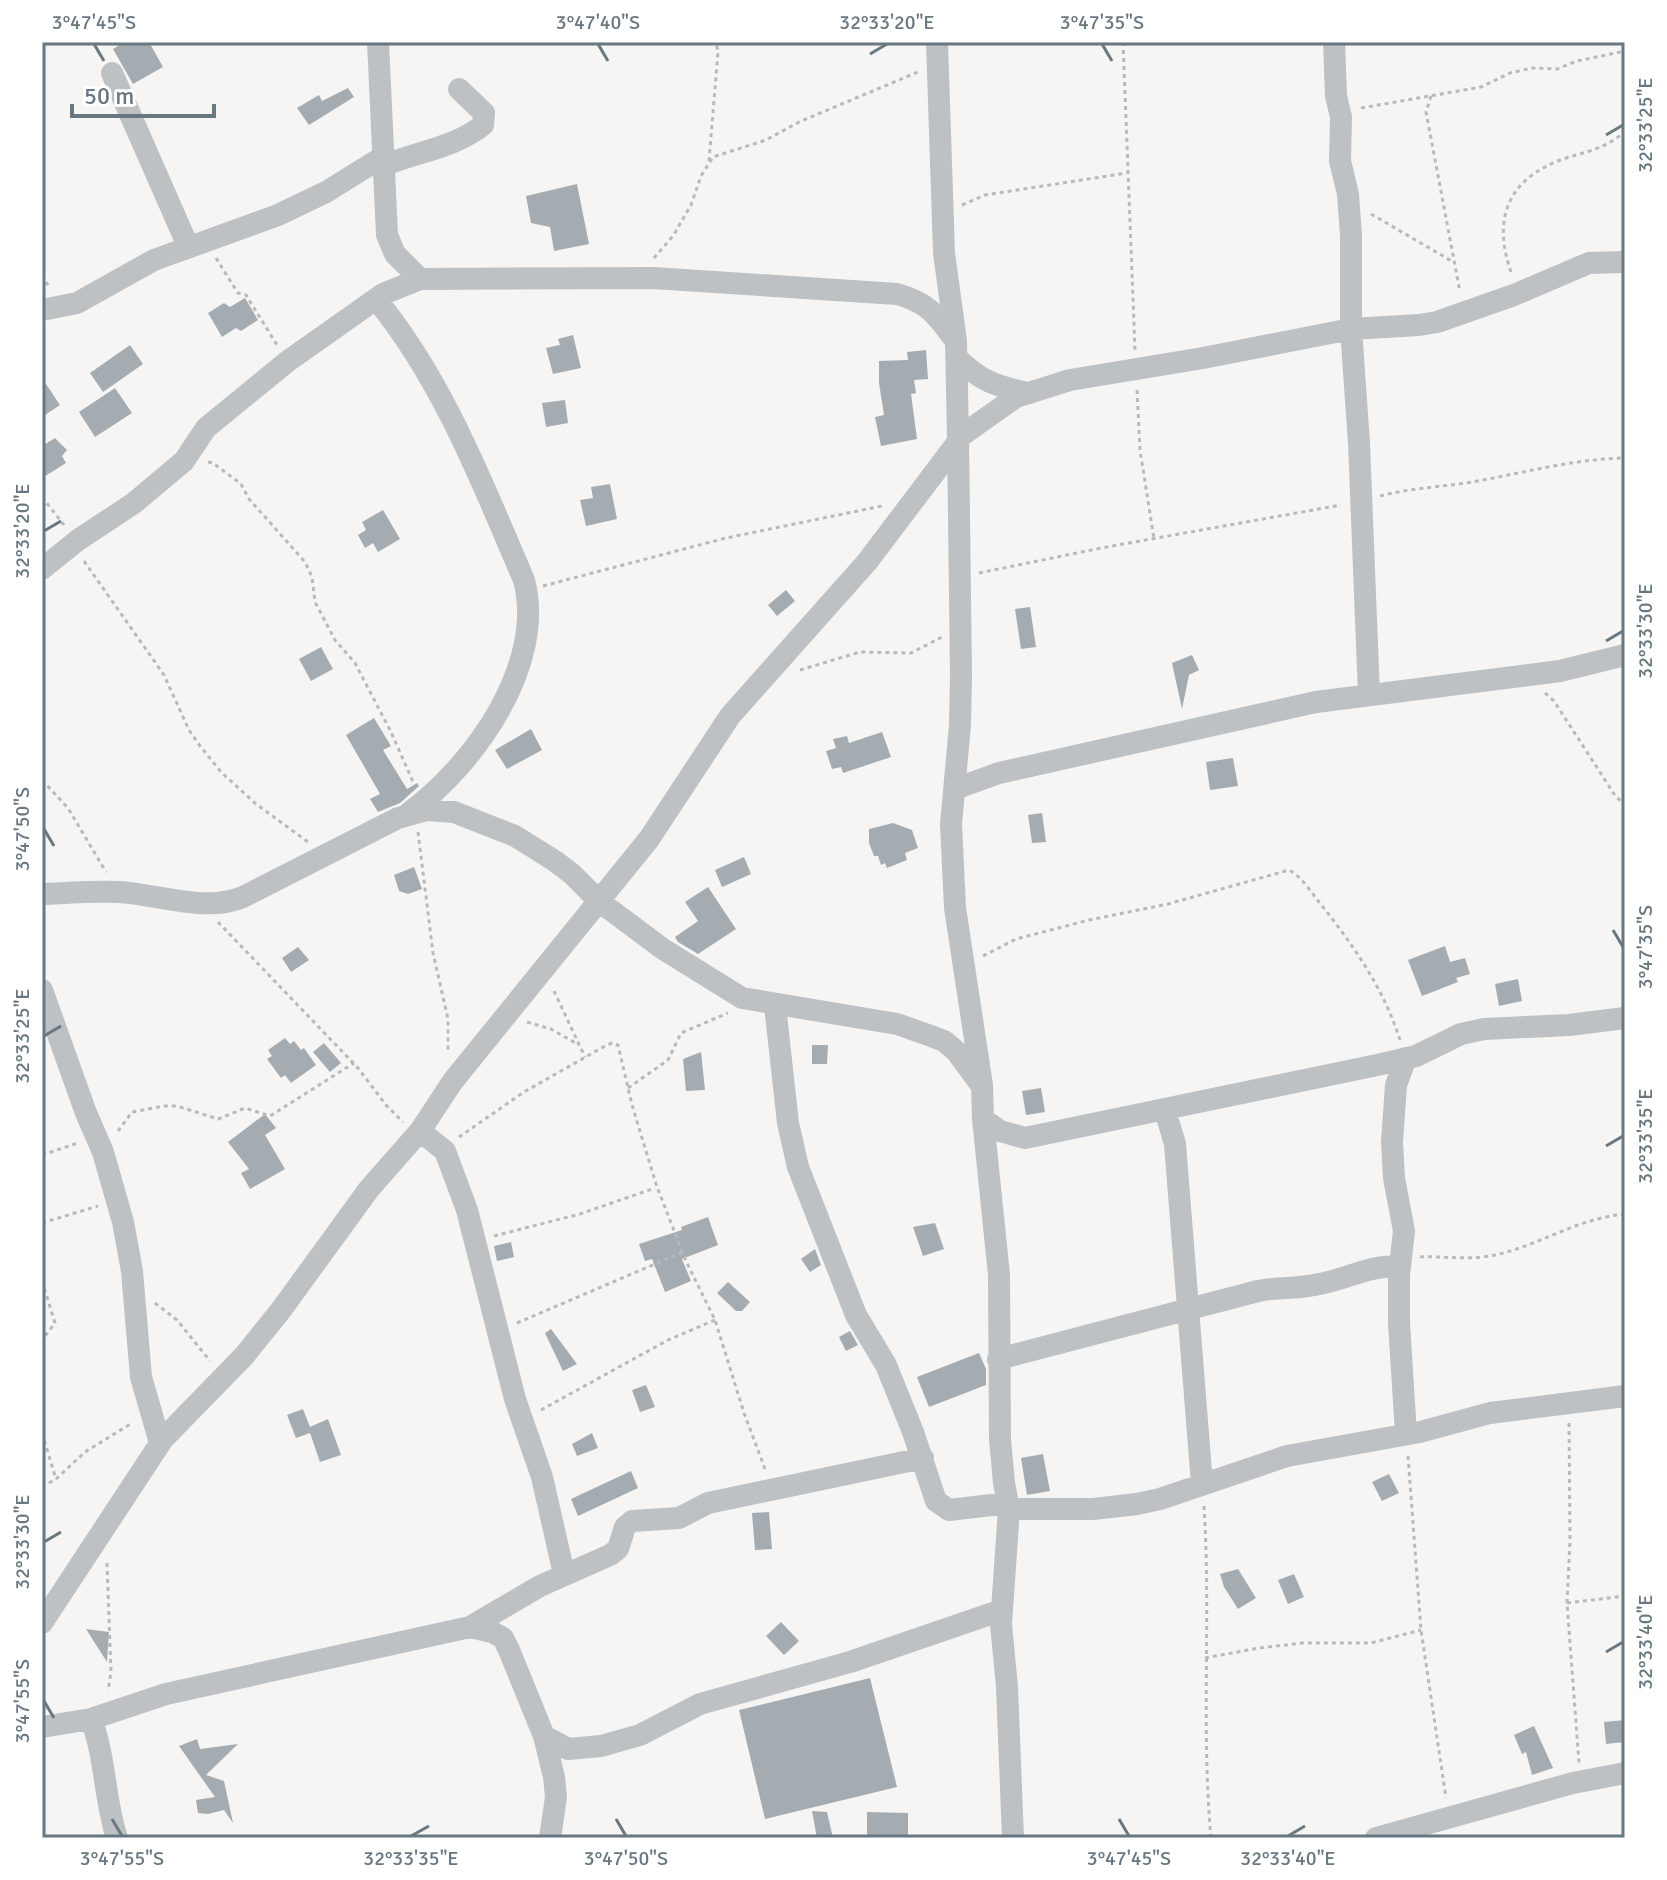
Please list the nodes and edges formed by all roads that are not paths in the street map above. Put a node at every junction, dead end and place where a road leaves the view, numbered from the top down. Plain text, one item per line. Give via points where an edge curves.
1 (378, 42) edge
2 (947, 42) edge
3 (1334, 42) edge
4 (938, 53) edge
5 (112, 73) dead end
6 (459, 89) dead end
7 (384, 161) junction
8 (197, 244) junction
9 (1625, 262) edge
10 (420, 279) junction
11 (376, 299) junction
12 (42, 310) edge
13 (1351, 329) junction
14 (956, 349) junction
15 (1027, 393) junction
16 (958, 441) junction
17 (42, 569) edge
18 (1625, 655) edge
19 (1369, 695) junction
20 (955, 789) junction
21 (416, 810) junction
22 (42, 894) edge
23 (600, 902) junction
24 (42, 990) edge
25 (769, 1005) junction
26 (1625, 1018) edge
27 (1406, 1058) junction
28 (982, 1085) junction
29 (1165, 1110) junction
30 (983, 1119) junction
31 (418, 1133) junction
32 (1025, 1138) junction
33 (988, 1167) junction
34 (1400, 1266) junction
35 (1188, 1308) junction
36 (998, 1359) junction
37 (1625, 1396) edge
38 (1406, 1434) junction
39 (160, 1443) junction
40 (923, 1458) junction
41 (1202, 1484) junction
42 (1009, 1506) junction
43 (564, 1574) junction
44 (1002, 1610) junction
45 (42, 1623) edge
46 (470, 1627) junction
47 (100, 1716) junction
48 (42, 1727) edge
49 (544, 1736) junction
50 (1625, 1773) edge
51 (117, 1838) edge
52 (550, 1838) edge
53 (1013, 1838) edge
54 (1376, 1838) edge

1 - 7 street
2 - 4 street
3 - 13 street via 1353,274
4 - 14 street via 944,253
5 - 8 street
6 - 7 street via 484,113 483,125 445,146
7 - 8 street via 278,215
7 - 10 street via 387,235 395,254
8 - 12 street via 154,260 77,303
9 - 13 street via 1589,263 1459,315 1419,325
10 - 11 street
10 - 14 street via 635,278 897,294 931,308
11 - 17 street via 288,361 206,428 184,461
11 - 21 street via 443,399 496,515 526,591 529,616 506,702 465,760
13 - 15 street via 1070,380
13 - 19 street
14 - 15 street via 976,376
14 - 16 street
15 - 16 street
16 - 20 street via 961,632
16 - 23 street via 867,562 730,716 649,839
18 - 19 street via 1560,671
19 - 20 street via 1316,702 999,773
20 - 28 street via 955,908
21 - 22 street via 234,901 119,892
21 - 23 street via 454,812 515,836 572,874
23 - 25 street via 724,989
23 - 31 street via 453,1081
24 - 39 street via 123,1222 141,1377
25 - 28 street via 897,1024 931,1036 956,1051
25 - 40 street via 798,1167 845,1290 886,1365
26 - 27 street via 1484,1029
27 - 29 street
27 - 34 street via 1396,1085 1392,1142 1404,1231
28 - 30 street
29 - 32 street
29 - 35 street via 1175,1144
30 - 32 street
30 - 33 street
31 - 39 street via 262,1333
31 - 43 street via 445,1151 467,1210
32 - 33 street
33 - 36 street via 999,1275
34 - 35 street via 1378,1266 1318,1285 1280,1286
34 - 38 street
35 - 36 street
35 - 41 street
36 - 42 street
37 - 38 street via 1490,1413
38 - 41 street via 1287,1456
39 - 45 street
40 - 42 street via 933,1494 949,1510
40 - 43 street via 708,1503 679,1518 632,1521 614,1552
41 - 42 street via 1137,1504 1093,1509
42 - 44 street
43 - 46 street
44 - 49 street via 850,1662 700,1704 640,1735 601,1746 568,1749
44 - 53 street
46 - 47 street via 166,1694
46 - 49 street via 503,1638
47 - 48 street
47 - 51 street
49 - 52 street via 556,1797
50 - 54 street

